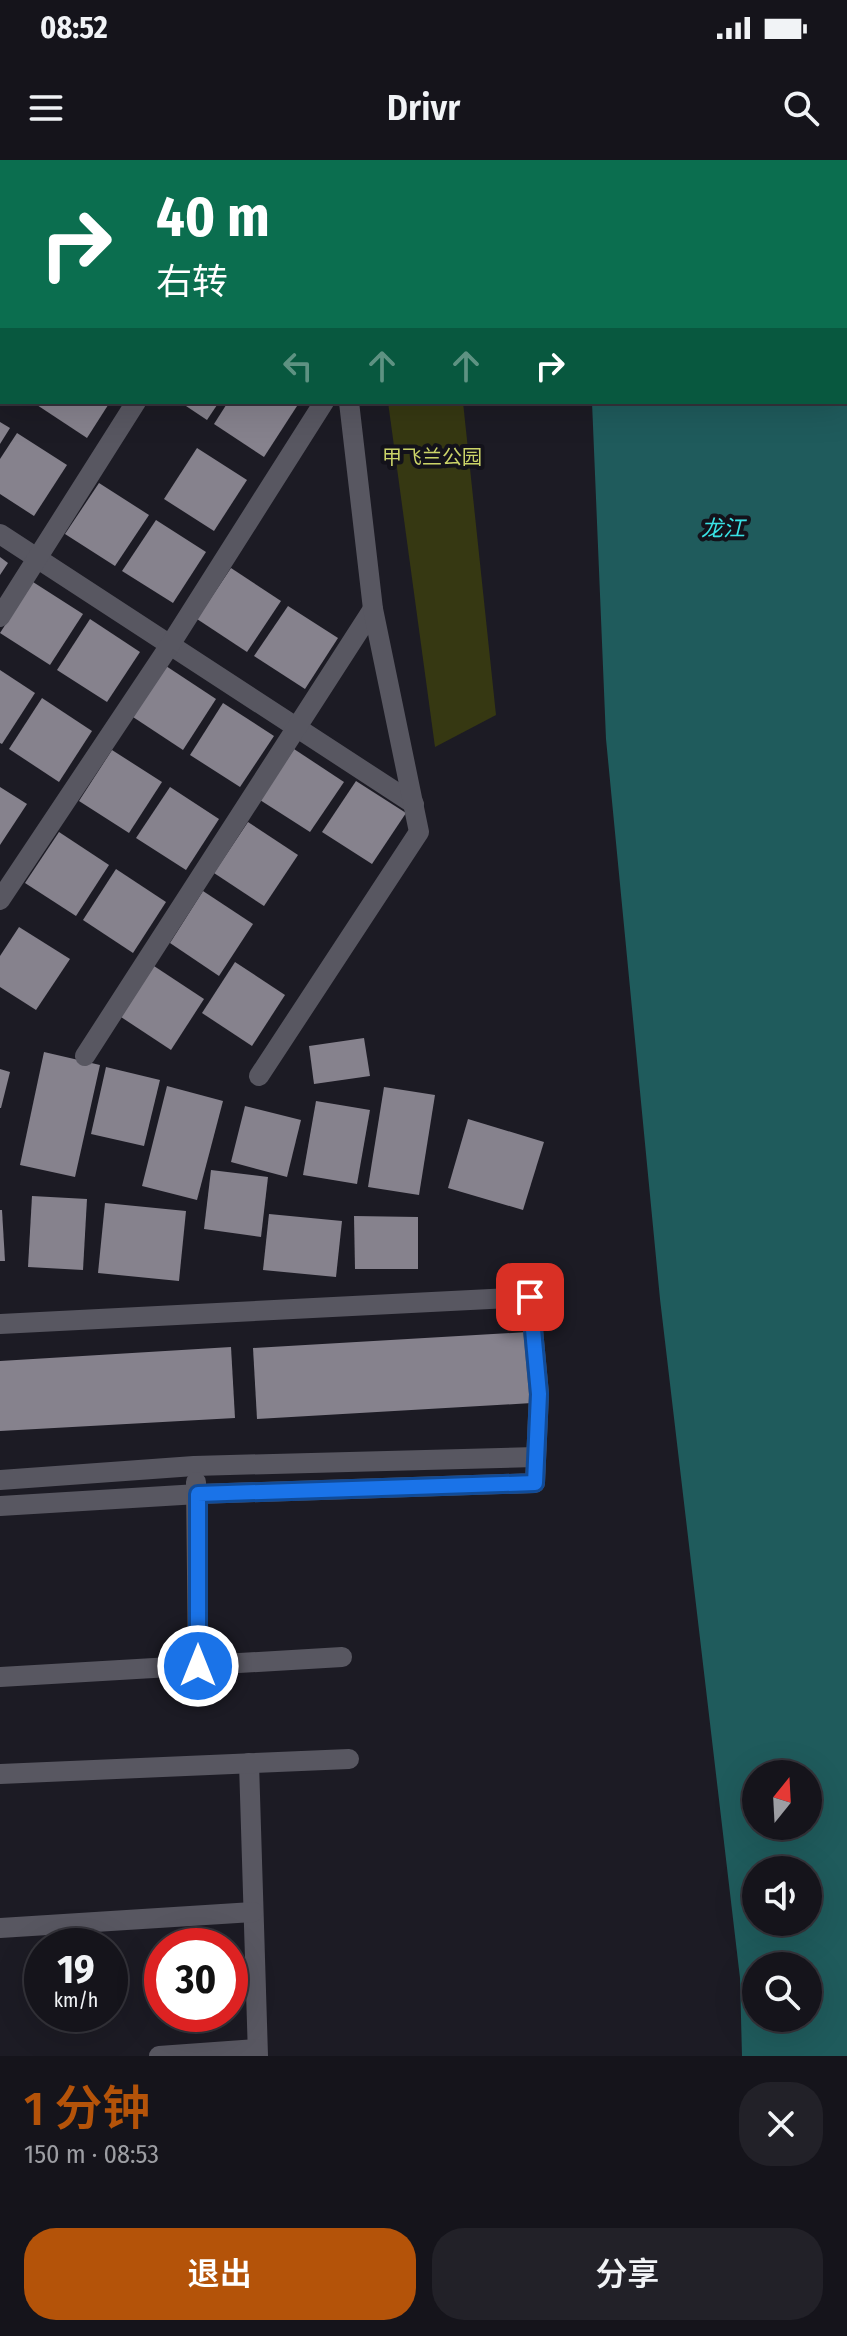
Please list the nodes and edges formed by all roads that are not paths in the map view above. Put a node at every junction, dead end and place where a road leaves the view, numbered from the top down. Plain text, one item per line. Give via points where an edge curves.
1 (135, 404) edge
2 (323, 404) edge
3 (349, 404) edge
4 (0, 534) edge
5 (37, 559) junction
6 (373, 609) junction
7 (0, 617) edge
8 (170, 645) junction
9 (296, 728) junction
10 (414, 804) junction
11 (0, 900) edge
12 (85, 1056) dead end
13 (259, 1076) dead end
14 (0, 1324) edge
15 (536, 1457) junction
16 (194, 1466) junction
17 (0, 1480) edge
18 (198, 1494) junction
19 (0, 1506) edge
20 (342, 1657) dead end
21 (198, 1666) junction
22 (0, 1677) edge
23 (349, 1759) dead end
24 (249, 1763) junction
25 (0, 1774) edge
26 (253, 1912) junction
27 (0, 1928) edge
28 (258, 2053) edge
29 (159, 2056) edge

1 - 5 street
2 - 8 street
3 - 6 street
4 - 5 street
5 - 7 street
5 - 8 street
6 - 9 street
6 - 10 street
8 - 9 street
8 - 11 street
9 - 10 street
9 - 12 street
10 - 13 street via 419,832
14 - 15 street via 530,1297 539,1394
15 - 16 street
15 - 18 street via 535,1483
16 - 17 street
16 - 18 street
18 - 19 street
18 - 21 street
20 - 21 street
21 - 22 street
23 - 24 street
24 - 25 street
24 - 26 street
26 - 27 street
26 - 28 street
28 - 29 street

